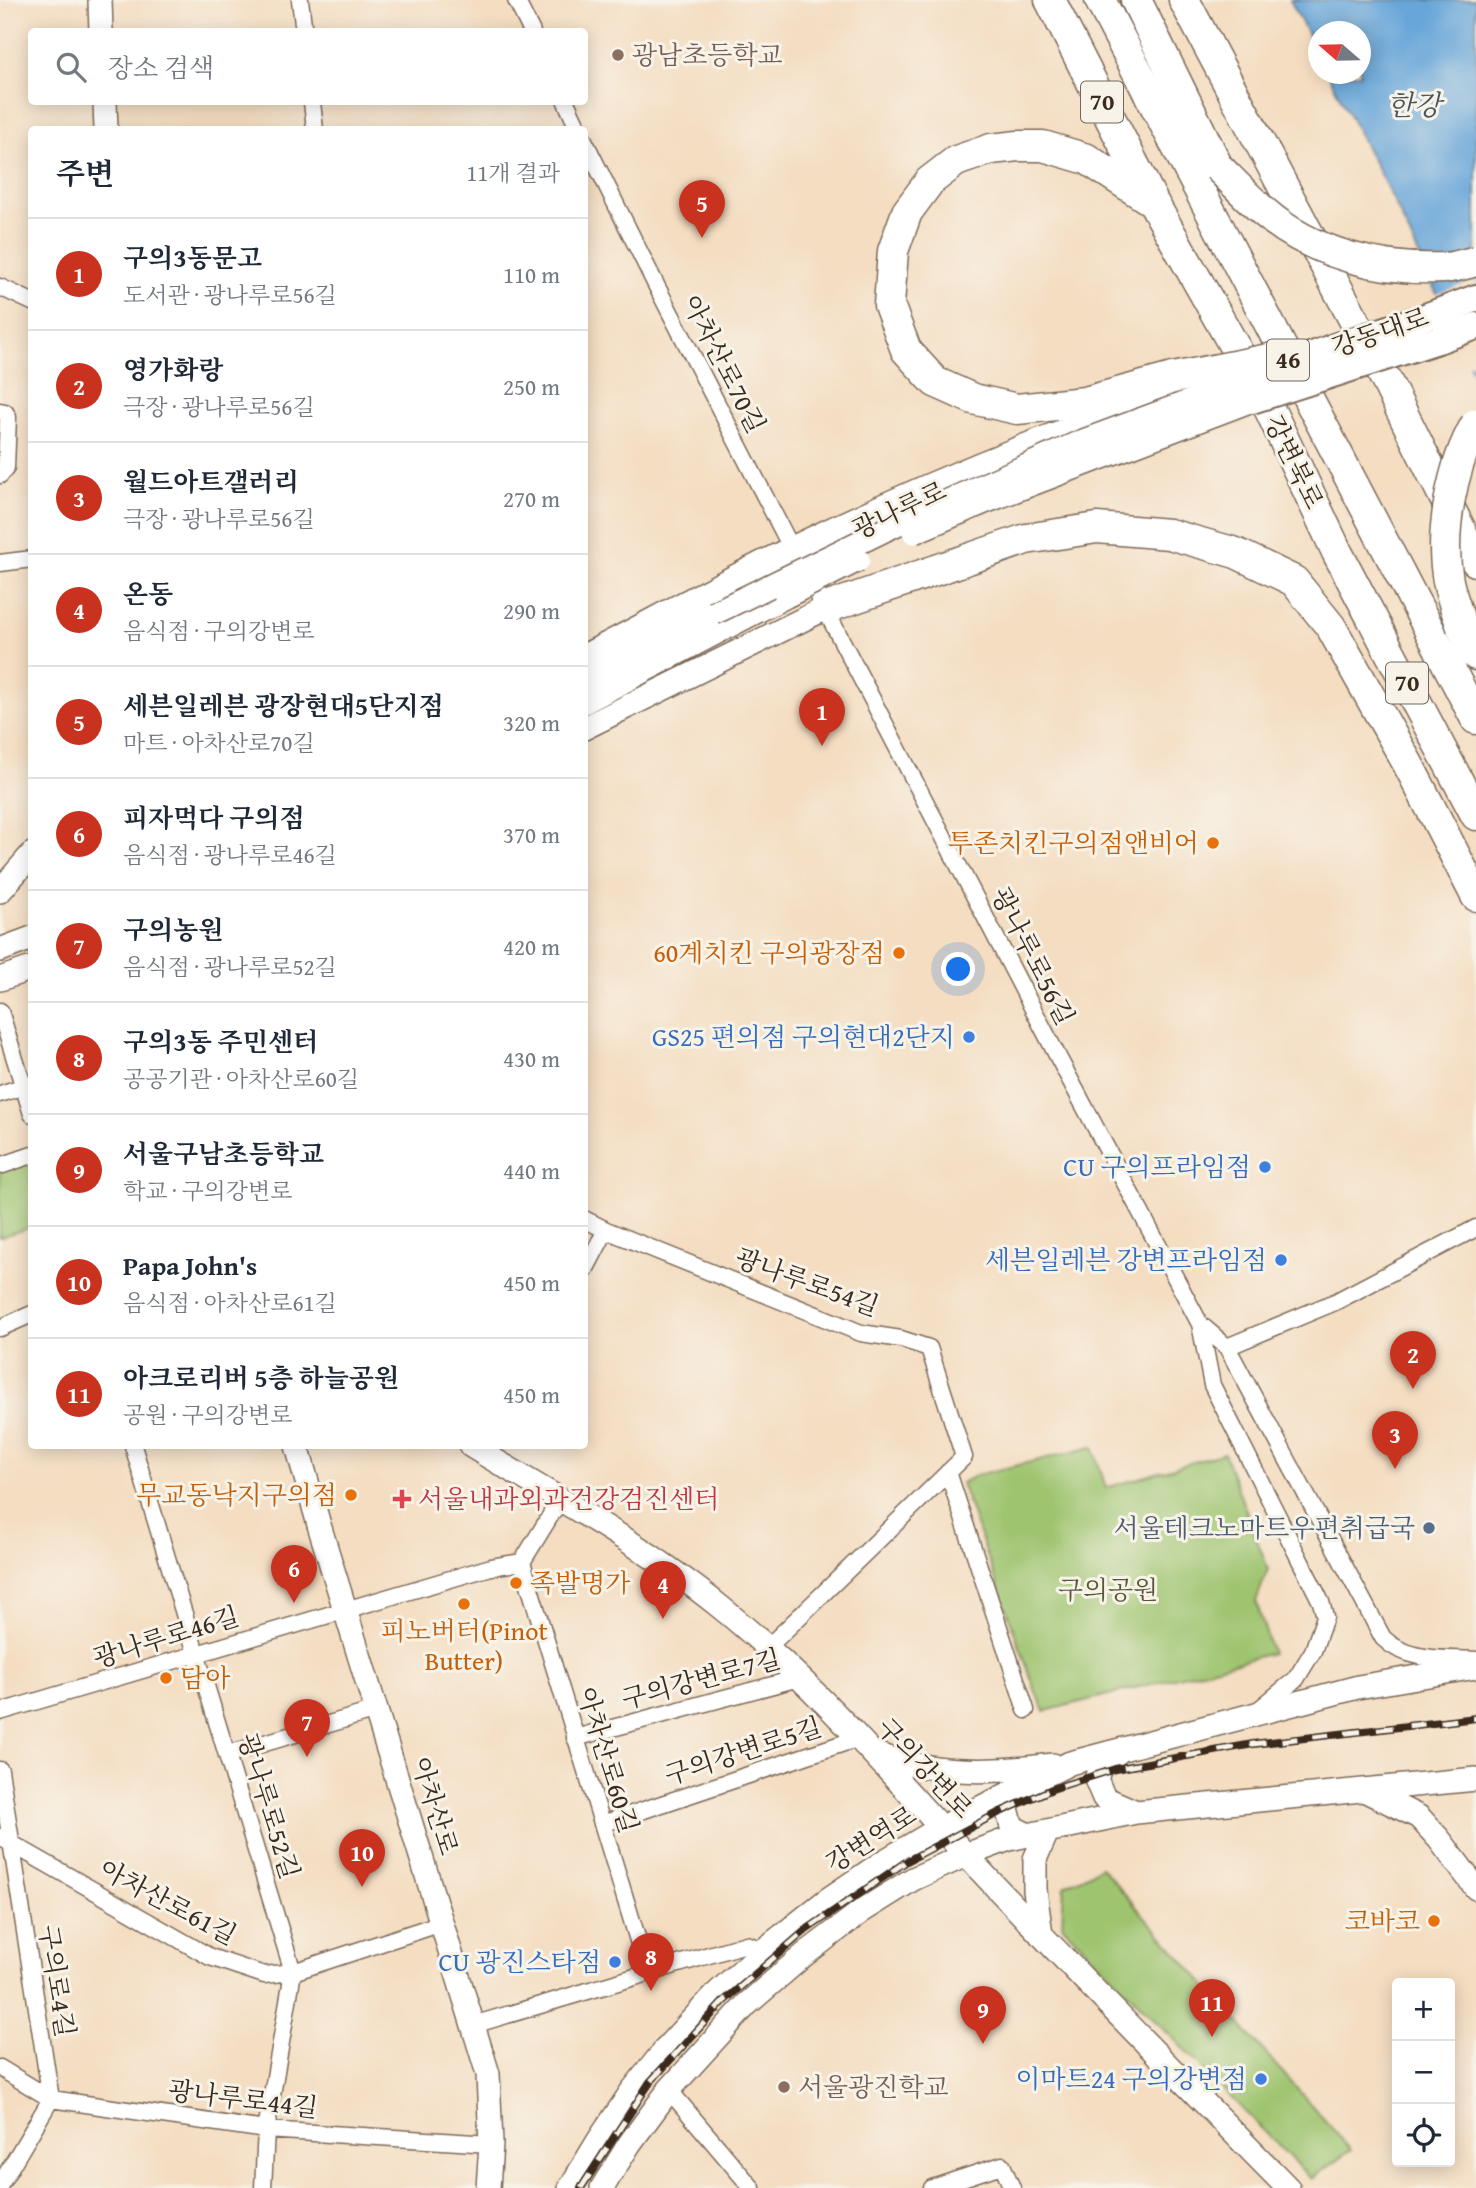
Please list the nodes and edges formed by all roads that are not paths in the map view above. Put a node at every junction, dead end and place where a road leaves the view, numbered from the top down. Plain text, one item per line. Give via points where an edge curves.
1 (100, 0) edge
2 (300, 0) edge
3 (516, 0) edge
4 (1050, 0) edge
5 (1100, 0) edge
6 (1136, 0) edge
7 (1184, 0) edge
8 (101, 28) edge
9 (304, 28) edge
10 (529, 28) edge
11 (105, 105) edge
12 (312, 105) edge
13 (567, 105) edge
14 (106, 126) edge
15 (315, 126) edge
16 (577, 126) edge
17 (588, 148) edge
18 (1153, 202) junction
19 (1476, 261) edge
20 (0, 287) edge
21 (1476, 298) edge
22 (28, 300) edge
23 (1476, 326) edge
24 (1334, 347) junction
25 (1274, 358) joint
26 (1180, 382) junction
27 (1249, 390) junction
28 (0, 411) edge
29 (1476, 424) edge
30 (0, 475) edge
31 (791, 548) junction
32 (1337, 552) junction
33 (28, 560) edge
34 (1476, 561) edge
35 (0, 563) edge
36 (826, 608) junction
37 (588, 654) edge
38 (1476, 655) edge
39 (588, 678) edge
40 (588, 700) edge
41 (1476, 719) edge
42 (588, 726) edge
43 (1408, 764) junction
44 (1476, 815) edge
45 (28, 860) edge
46 (0, 891) edge
47 (1476, 896) edge
48 (28, 940) edge
49 (0, 950) edge
50 (28, 969) edge
51 (0, 979) edge
52 (0, 1011) edge
53 (27, 1085) edge
54 (0, 1094) edge
55 (28, 1156) edge
56 (0, 1166) edge
57 (588, 1221) edge
58 (1476, 1228) edge
59 (606, 1230) junction
60 (588, 1264) edge
61 (28, 1316) edge
62 (1200, 1324) junction
63 (0, 1328) edge
64 (1227, 1348) junction
65 (134, 1449) edge
66 (298, 1449) edge
67 (494, 1452) edge
68 (948, 1472) junction
69 (559, 1500) junction
70 (522, 1562) junction
71 (345, 1610) junction
72 (768, 1647) junction
73 (197, 1653) junction
74 (1476, 1660) edge
75 (1476, 1667) edge
76 (799, 1678) junction
77 (376, 1710) junction
78 (1026, 1710) dead end
79 (0, 1712) edge
80 (1250, 1717) junction
81 (575, 1738) junction
82 (867, 1746) junction
83 (1118, 1752) junction
84 (228, 1754) junction
85 (1070, 1763) junction
86 (0, 1770) edge
87 (1476, 1779) edge
88 (1018, 1789) junction
89 (1363, 1790) junction
90 (1136, 1812) junction
91 (602, 1824) junction
92 (942, 1827) junction
93 (1037, 1833) junction
94 (6, 1840) edge
95 (966, 1855) junction
96 (1476, 1888) edge
97 (442, 1923) junction
98 (1041, 1935) junction
99 (764, 1950) junction
100 (293, 1972) junction
101 (649, 1973) junction
102 (473, 2025) junction
103 (0, 2068) edge
104 (669, 2090) junction
105 (51, 2099) junction
106 (266, 2130) junction
107 (491, 2144) junction
108 (0, 2185) edge
109 (489, 2186) edge
110 (263, 2188) edge
111 (570, 2188) edge
112 (602, 2188) edge
113 (752, 2188) edge
114 (932, 2188) edge
115 (1012, 2188) edge
116 (1288, 2188) edge

1 - 8 main road
2 - 9 street
3 - 10 street
4 - 18 highway, 강변북로 / 70
5 - 41 highway, 강변북로 / 46
6 - 19 highway, bridge via 1218,167 1265,213 1316,245 1349,257 1411,268 1447,268
7 - 34 highway via 1384,376
11 - 14 main road
12 - 15 street
13 - 16 street
17 - 31 street, 아차산로70길
18 - 26 highway via 1087,159 1043,146 991,149 956,161 930,181 907,212 893,251 889,306 906,350 935,382 973,399 1017,410 1085,402
18 - 32 highway, 강변북로 / 70 via 1268,406
20 - 22 street
21 - 24 main road, 강동대로, bridge
23 - 27 main road, 강동대로, bridge
24 - 25 main road, bridge
24 - 27 main road, 강동대로, bridge
25 - 26 highway, bridge
26 - 31 main road via 978,464
27 - 39 main road, 광나루로, bridge via 1078,443 936,505
27 - 40 main road, 광나루로, bridge via 902,537
28 - 30 street via 8,417 6,468
29 - 38 highway, bridge via 1456,469 1445,552 1447,580
31 - 36 street, 아차산로70길
31 - 37 main road
32 - 43 highway
32 - 44 highway, 강변북로 / 70
33 - 35 street
36 - 42 main road
36 - 43 highway via 1026,539 1097,528 1169,534 1236,553 1294,581 1331,627
36 - 62 street, 광나루로56길
43 - 47 highway
45 - 46 main road
48 - 49 main road
50 - 51 main road
52 - 53 street
53 - 54 street
55 - 56 street
57 - 59 street, 광나루로54길
58 - 64 street via 1335,1302
59 - 60 street
59 - 68 street, 광나루로54길 via 861,1333 929,1348 964,1457
61 - 63 street
62 - 64 street, 광나루로56길
62 - 80 street, 광나루로56길 via 1212,1385 1325,1617 1313,1651 1296,1679
64 - 74 street, 광나루로56길 via 1383,1638 1403,1653
65 - 73 street, 광나루로52길
66 - 71 main road, 아차산로
67 - 69 main road, 구의강변로
68 - 72 street, 광나루로54길
68 - 78 street
69 - 70 street
69 - 72 main road, 구의강변로 via 690,1584
70 - 71 street, 광나루로46길
70 - 81 street, 아차산로60길
71 - 73 street, 광나루로46길
71 - 77 main road, 아차산로
72 - 76 main road, 구의강변로
73 - 79 street, 광나루로46길
73 - 84 street, 광나루로52길
75 - 80 main road, 강변역로 via 1358,1687
76 - 81 street, 구의강변로7길
76 - 82 main road, 구의강변로
77 - 84 street
77 - 97 main road, 아차산로
80 - 83 main road, 강변역로
81 - 91 street, 아차산로60길
82 - 85 main road via 907,1764 962,1770
82 - 91 street, 구의강변로5길
82 - 92 main road, 구의강변로
83 - 85 main road, 강변역로
83 - 90 main road via 1101,1765 1096,1779 1104,1798
84 - 100 street, 광나루로52길
85 - 88 main road, 강변역로
86 - 94 street, 구의로4길
87 - 89 main road
88 - 92 main road, 강변역로
88 - 93 main road via 1006,1805 1012,1827
89 - 90 main road
89 - 96 main road via 1419,1817
90 - 93 main road
91 - 101 street, 아차산로60길
92 - 95 main road, 구의강변로
92 - 99 main road, 강변역로 via 838,1892
93 - 95 main road
93 - 98 main road via 1035,1890
94 - 100 street, 아차산로61길 via 210,1957 264,1975
94 - 105 street, 구의로4길
95 - 98 main road, 구의강변로
95 - 104 main road via 913,1879 804,1955 746,2005
97 - 100 street, 아차산로61길
97 - 102 main road, 아차산로
98 - 116 main road, 구의강변로
99 - 101 street via 746,1944
99 - 111 main road, 강변역로 via 660,2055 605,2130
100 - 106 street, 광나루로52길
101 - 102 street
102 - 107 main road, 아차산로 via 488,2074
103 - 105 street, 광나루로44길
104 - 112 main road
104 - 113 street
105 - 106 street, 광나루로44길
105 - 108 street
106 - 107 street, 광나루로44길
106 - 110 street, 광나루로52길
107 - 109 main road, 아차산로
114 - 115 street via 1002,2165

